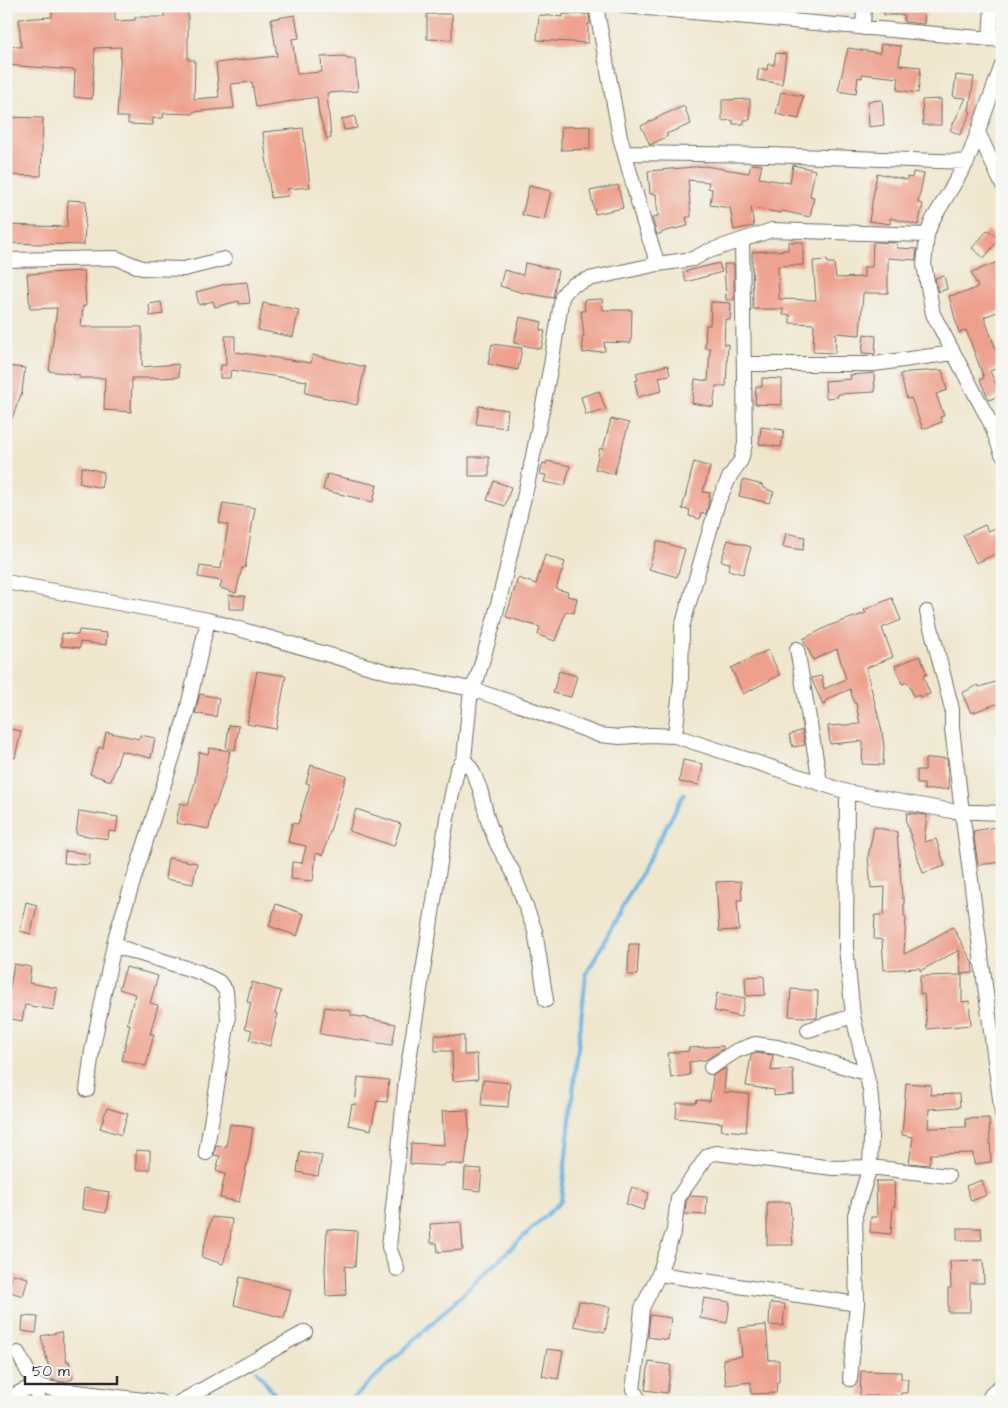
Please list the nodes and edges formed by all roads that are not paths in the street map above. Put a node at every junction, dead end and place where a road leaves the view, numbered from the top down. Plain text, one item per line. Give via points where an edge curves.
1 (596, 6) edge
2 (625, 6) edge
3 (864, 6) edge
4 (992, 6) edge
5 (731, 11) edge
6 (863, 28) junction
7 (996, 39) edge
8 (1002, 65) edge
9 (978, 132) junction
10 (625, 153) junction
11 (967, 162) junction
12 (1002, 184) edge
13 (927, 235) junction
14 (742, 240) junction
15 (224, 259) dead end
16 (6, 260) edge
17 (658, 264) junction
18 (953, 353) junction
19 (744, 364) junction
20 (1002, 454) edge
21 (6, 582) edge
22 (927, 612) dead end
23 (208, 620) junction
24 (797, 649) dead end
25 (472, 690) junction
26 (675, 736) junction
27 (464, 759) junction
28 (820, 782) junction
29 (847, 792) junction
30 (962, 812) junction
31 (1002, 813) edge
32 (115, 946) junction
33 (546, 1000) dead end
34 (853, 1016) junction
35 (808, 1030) dead end
36 (711, 1067) dead end
37 (866, 1073) junction
38 (87, 1090) dead end
39 (1002, 1114) edge
40 (206, 1153) dead end
41 (870, 1167) junction
42 (948, 1176) dead end
43 (397, 1269) dead end
44 (659, 1274) junction
45 (857, 1304) junction
46 (305, 1332) dead end
47 (18, 1353) dead end
48 (850, 1379) dead end
49 (35, 1385) junction
50 (1002, 1385) edge
51 (6, 1400) edge
52 (39, 1402) edge
53 (160, 1402) edge
54 (180, 1402) edge
55 (640, 1402) edge
56 (987, 1402) edge

1 - 10 street
2 - 5 street
3 - 6 street
4 - 7 street
5 - 6 street
6 - 7 street
8 - 9 street
9 - 11 street
9 - 12 street
10 - 11 street
10 - 17 street
11 - 13 street
13 - 14 street via 772,230
13 - 18 street via 924,265 933,314
14 - 17 street via 693,259
14 - 19 street
15 - 16 street via 184,270 142,268 116,258
17 - 25 street via 589,279 573,285 562,297 525,490 494,621
18 - 19 street via 874,364
18 - 20 street via 990,422
19 - 26 street via 745,444 741,460 718,502 682,627
21 - 23 street
22 - 30 street via 952,710
23 - 25 street via 388,672
23 - 32 street via 186,715
24 - 28 street
25 - 26 street via 599,735
25 - 27 street
26 - 28 street
27 - 33 street via 478,783 488,821 513,872 536,932
27 - 43 street via 457,770 447,818 406,1079 389,1247
28 - 29 street
29 - 30 street
29 - 34 street via 846,948
30 - 31 street
30 - 39 street
32 - 38 street via 92,1051
32 - 40 street via 199,972 219,982 226,991 228,1020
34 - 35 street
34 - 37 street
36 - 37 street via 736,1050 755,1044 777,1047
37 - 41 street via 872,1110
41 - 42 street
41 - 44 street via 833,1168 716,1153 708,1155 678,1198 674,1230
41 - 45 street via 854,1216
44 - 45 street
44 - 55 street via 642,1308 633,1389
45 - 48 street
46 - 54 street
47 - 49 street
49 - 51 street
49 - 52 street
49 - 53 street
50 - 56 street

